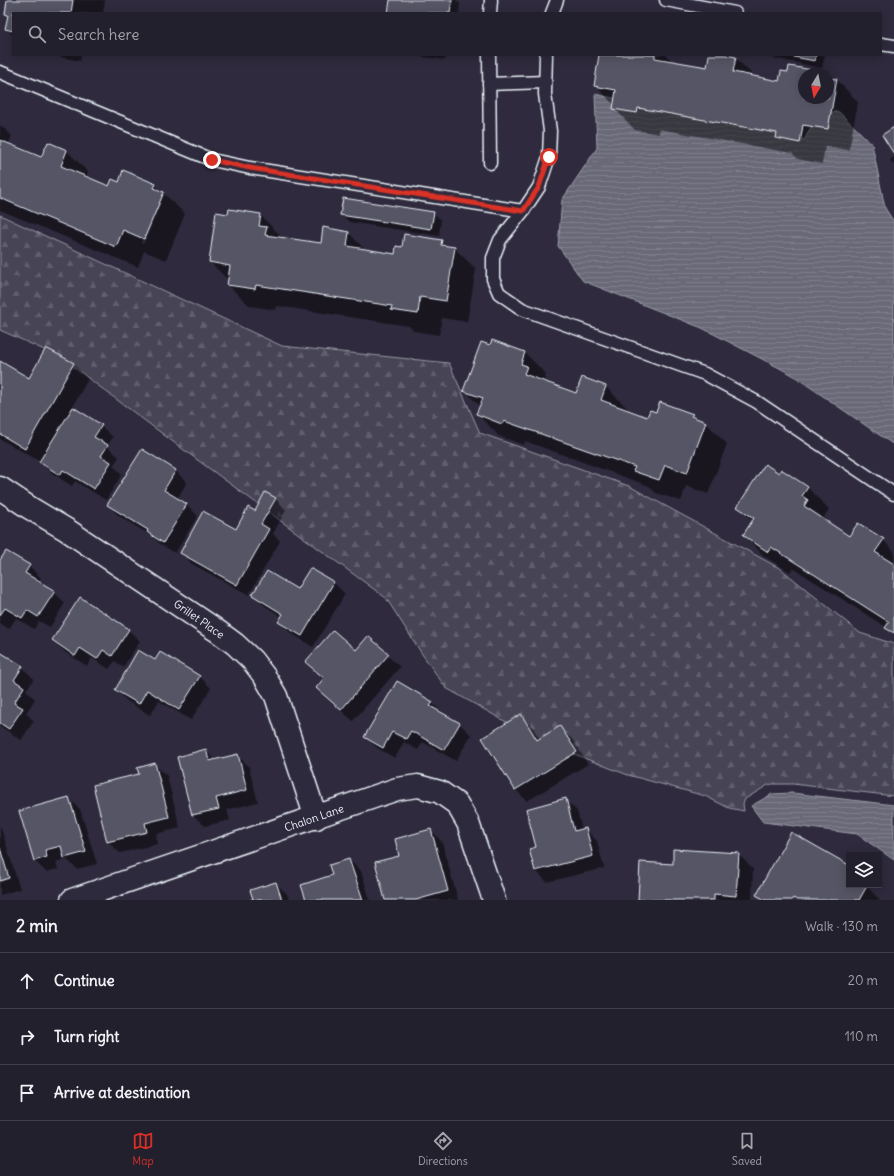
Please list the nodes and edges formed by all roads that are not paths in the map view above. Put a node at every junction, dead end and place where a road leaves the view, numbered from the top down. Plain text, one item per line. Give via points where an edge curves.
1 (491, 0) edge
2 (548, 0) edge
3 (557, 0) edge
4 (666, 0) edge
5 (490, 12) edge
6 (551, 12) edge
7 (551, 12) edge
8 (730, 12) edge
9 (882, 44) edge
10 (894, 46) edge
11 (489, 56) edge
12 (546, 56) edge
13 (0, 72) edge
14 (546, 82) junction
15 (489, 84) junction
16 (490, 163) dead end
17 (523, 211) junction
18 (1, 490) edge
19 (894, 494) edge
20 (316, 818) junction
21 (72, 900) edge
22 (494, 900) edge

1 - 5 lane
2 - 6 lane
3 - 7 lane
4 - 8 lane
9 - 10 lane
11 - 15 lane
12 - 14 lane
13 - 17 lane via 212,160
14 - 15 lane
14 - 17 lane via 550,131 549,157 539,187
15 - 16 lane
17 - 19 lane via 500,240 493,258 493,279 499,293 522,309 705,374 757,402
18 - 20 street, Grillet Place via 67,530 216,630 252,660 276,696
20 - 21 street, Chalon Lane
20 - 22 street, Chalon Lane via 397,789 418,786 440,792 457,804 468,824

